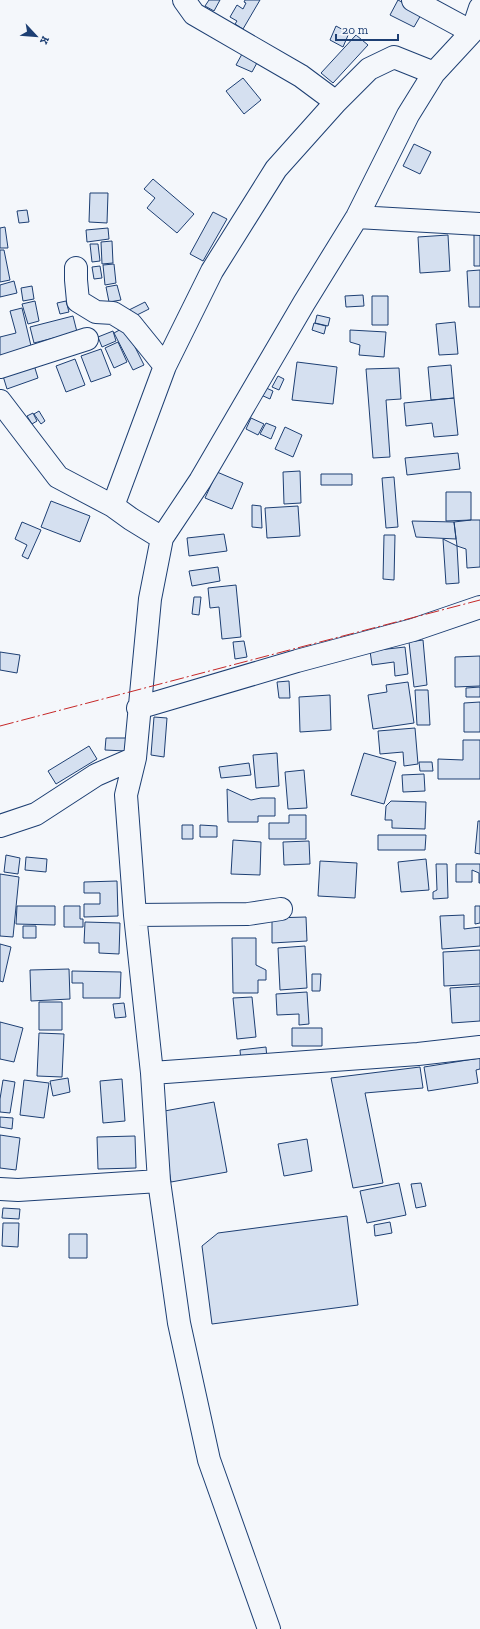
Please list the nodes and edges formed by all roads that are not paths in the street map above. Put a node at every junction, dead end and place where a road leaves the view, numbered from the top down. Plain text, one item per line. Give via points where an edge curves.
1 (184, 0) edge
2 (413, 0) edge
3 (480, 8) edge
4 (472, 32) junction
5 (434, 73) junction
6 (336, 102) junction
7 (357, 216) junction
8 (480, 224) edge
9 (76, 268) dead end
10 (87, 338) dead end
11 (165, 366) junction
12 (0, 367) edge
13 (0, 401) edge
14 (113, 506) junction
15 (162, 538) junction
16 (480, 607) edge
17 (138, 708) junction
18 (135, 758) junction
19 (0, 826) edge
20 (281, 909) dead end
21 (135, 914) junction
22 (480, 1046) edge
23 (152, 1073) junction
24 (159, 1181) junction
25 (0, 1189) edge
26 (269, 1629) edge

1 - 6 street via 194,14 301,76
2 - 4 street
3 - 4 street
4 - 5 street
5 - 6 street via 394,57 369,69
5 - 7 street via 408,115
6 - 11 street via 276,169 212,271
7 - 8 street
7 - 15 street via 200,481
9 - 11 street via 78,301 96,312 113,313 131,324
10 - 12 street
11 - 14 street
13 - 14 street via 58,477
14 - 15 street
15 - 17 street via 150,599
16 - 17 street via 413,630
17 - 18 street
18 - 19 street via 96,775 36,814
18 - 21 street via 126,795
20 - 21 street via 248,914
21 - 23 street
22 - 23 street via 418,1054
23 - 24 street
24 - 25 street
24 - 26 street via 179,1323 209,1460

